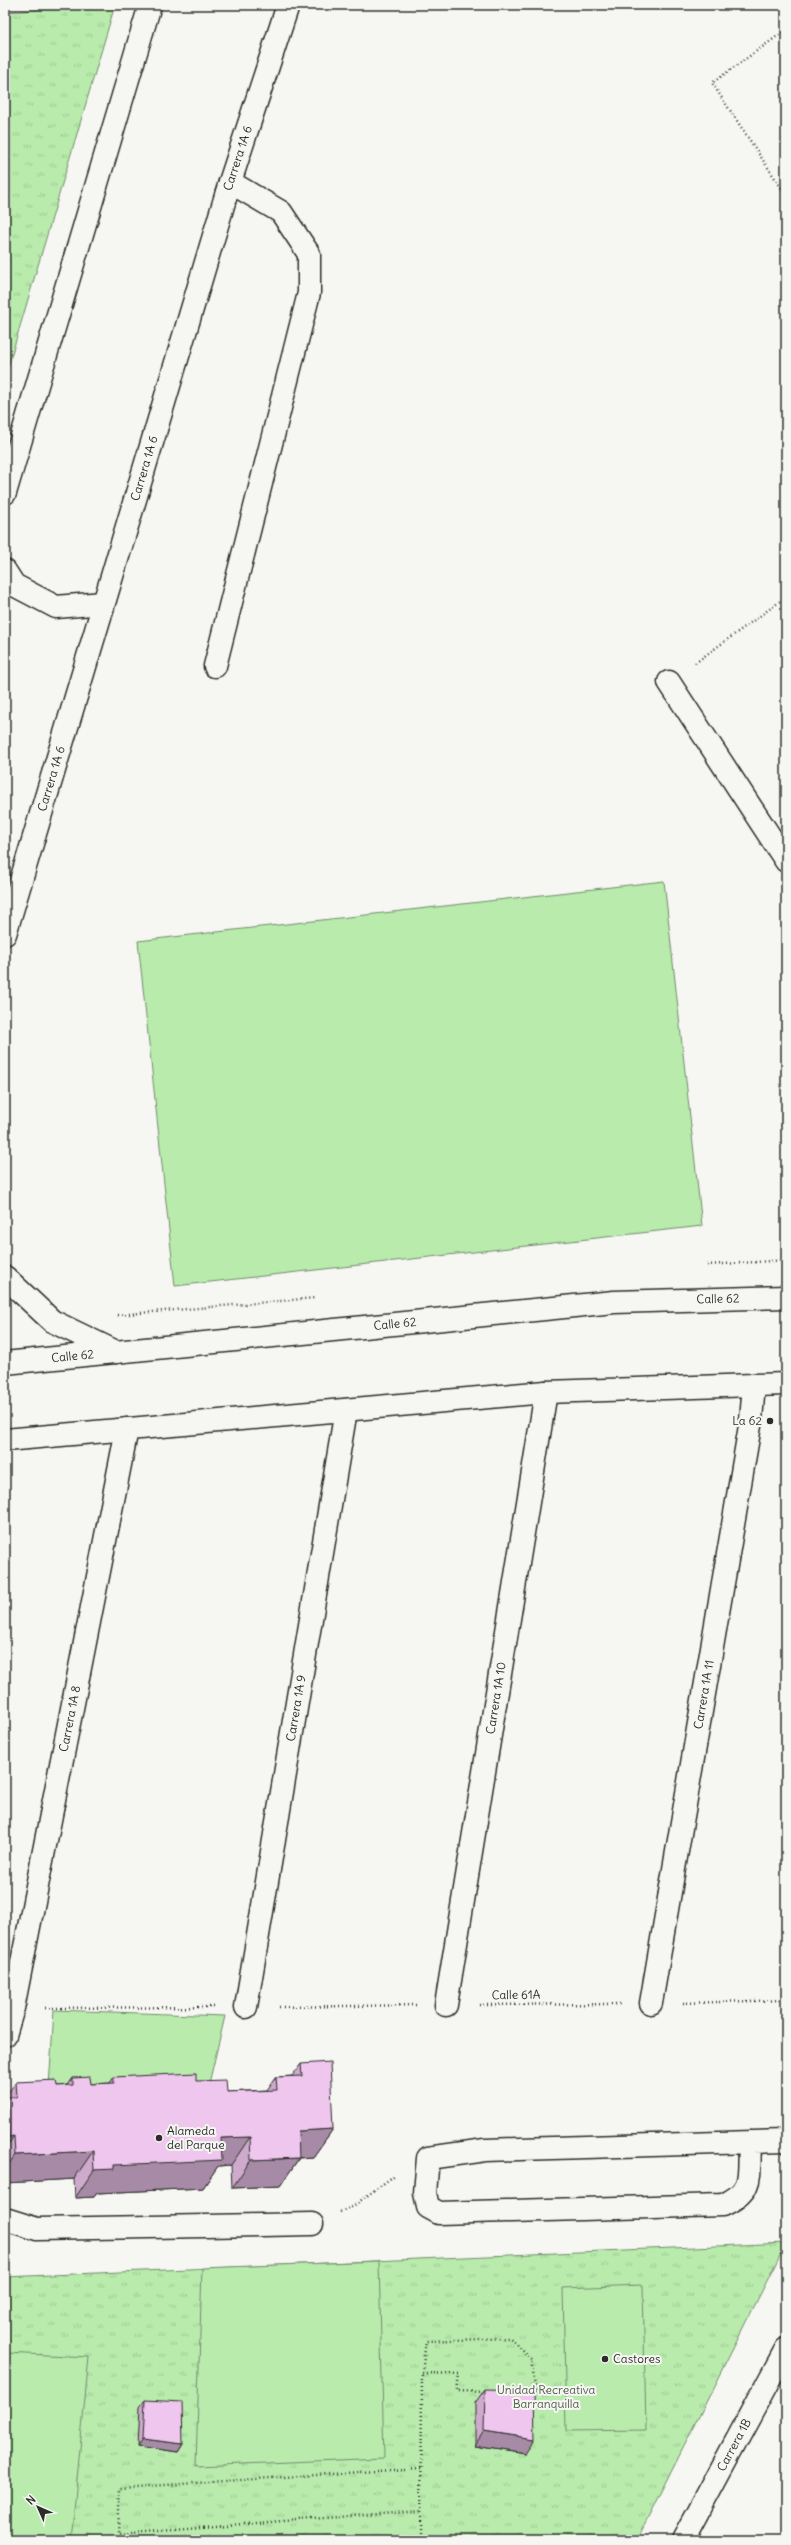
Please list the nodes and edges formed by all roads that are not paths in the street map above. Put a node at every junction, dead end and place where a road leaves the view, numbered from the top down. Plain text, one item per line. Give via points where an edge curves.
1 (150, 5) edge
2 (288, 5) edge
3 (230, 182) junction
4 (5, 493) edge
5 (5, 571) edge
6 (103, 603) junction
7 (214, 666) dead end
8 (669, 682) road end
9 (786, 861) edge
10 (5, 934) edge
11 (5, 1277) edge
12 (786, 1296) edge
13 (116, 1352) junction
14 (5, 1363) edge
15 (786, 1384) edge
16 (754, 1385) junction
17 (546, 1392) junction
18 (346, 1410) junction
19 (127, 1429) junction
20 (5, 1440) edge
21 (651, 2003) road end
22 (446, 2005) road end
23 (246, 2007) road end
24 (5, 2035) edge
25 (786, 2141) edge
26 (750, 2142) junction
27 (5, 2219) edge
28 (312, 2224) road end
29 (786, 2349) edge
30 (683, 2540) edge

1 - 4 street
2 - 3 street, Carrera 1A 6
3 - 6 street, Carrera 1A 6
3 - 7 street via 281,212 309,254 309,293
5 - 6 street via 14,585 56,607
6 - 10 street, Carrera 1A 6
8 - 9 street
11 - 13 street via 52,1321
12 - 13 street, Calle 62 via 614,1302
13 - 14 street, Calle 62
15 - 16 street
16 - 17 street
16 - 21 street, Carrera 1A 11 via 749,1428
17 - 18 street
17 - 22 street, Carrera 1A 10
18 - 19 street
18 - 23 street, Carrera 1A 9
19 - 20 street
19 - 24 street, Carrera 1A 8 via 13,2008
25 - 26 street
26 - 26 street via 485,2150 428,2158 425,2193 428,2207 439,2213 723,2205 739,2198 747,2188
27 - 28 street via 37,2229
29 - 30 street, Carrera 1B

